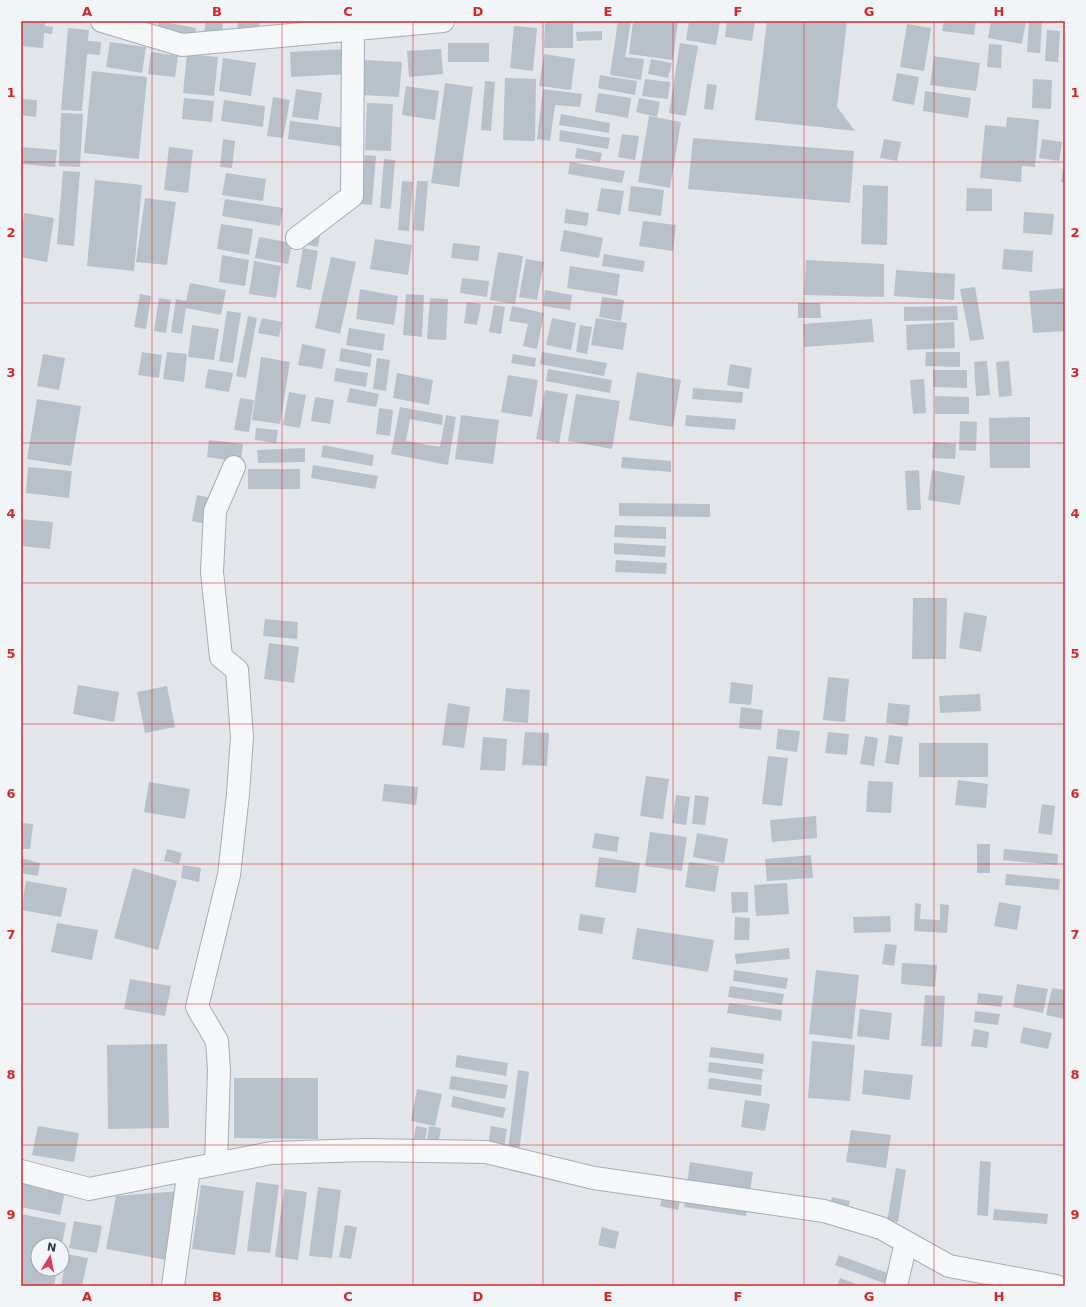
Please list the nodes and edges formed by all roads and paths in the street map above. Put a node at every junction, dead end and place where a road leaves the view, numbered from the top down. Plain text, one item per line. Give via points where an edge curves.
1 (102, 21) edge
2 (443, 21) edge
3 (353, 29) junction
4 (297, 238) dead end
5 (234, 467) dead end
6 (216, 1164) junction
7 (189, 1169) junction
8 (21, 1171) edge
9 (906, 1242) junction
10 (173, 1286) edge
11 (896, 1286) edge
12 (1056, 1286) edge

1 - 3 street via 182,44
2 - 3 street
3 - 4 street via 352,196
5 - 6 street via 216,511 212,572 221,657 237,670 242,737 229,874 197,1007 217,1041 220,1070
6 - 7 street
6 - 9 street via 271,1153 365,1150 486,1152 594,1178 824,1211 881,1228
7 - 8 street via 89,1189
7 - 10 street
9 - 11 street
9 - 12 street via 949,1266

